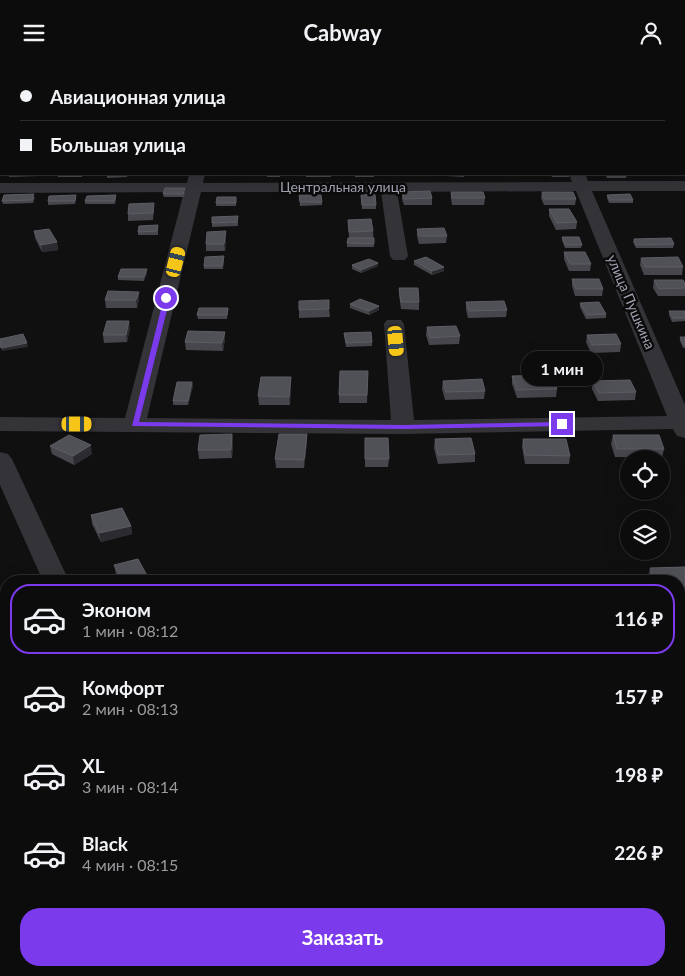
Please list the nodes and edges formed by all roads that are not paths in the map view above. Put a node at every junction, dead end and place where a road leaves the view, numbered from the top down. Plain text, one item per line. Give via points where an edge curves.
1 (581, 180) edge
2 (196, 181) edge
3 (685, 186) edge
4 (388, 187) junction
5 (0, 188) edge
6 (399, 256) dead end
7 (394, 324) dead end
8 (0, 424) edge
9 (134, 425) junction
10 (684, 425) edge
11 (403, 427) junction
12 (0, 459) edge
13 (53, 575) edge

1 - 3 street, Центральная улица
1 - 4 street, Центральная улица
1 - 10 street, улица Пушкина
2 - 4 street, Центральная улица
2 - 5 street, Центральная улица
2 - 9 street
4 - 6 street
7 - 11 street
8 - 9 street
9 - 11 street
10 - 11 street
12 - 13 street

